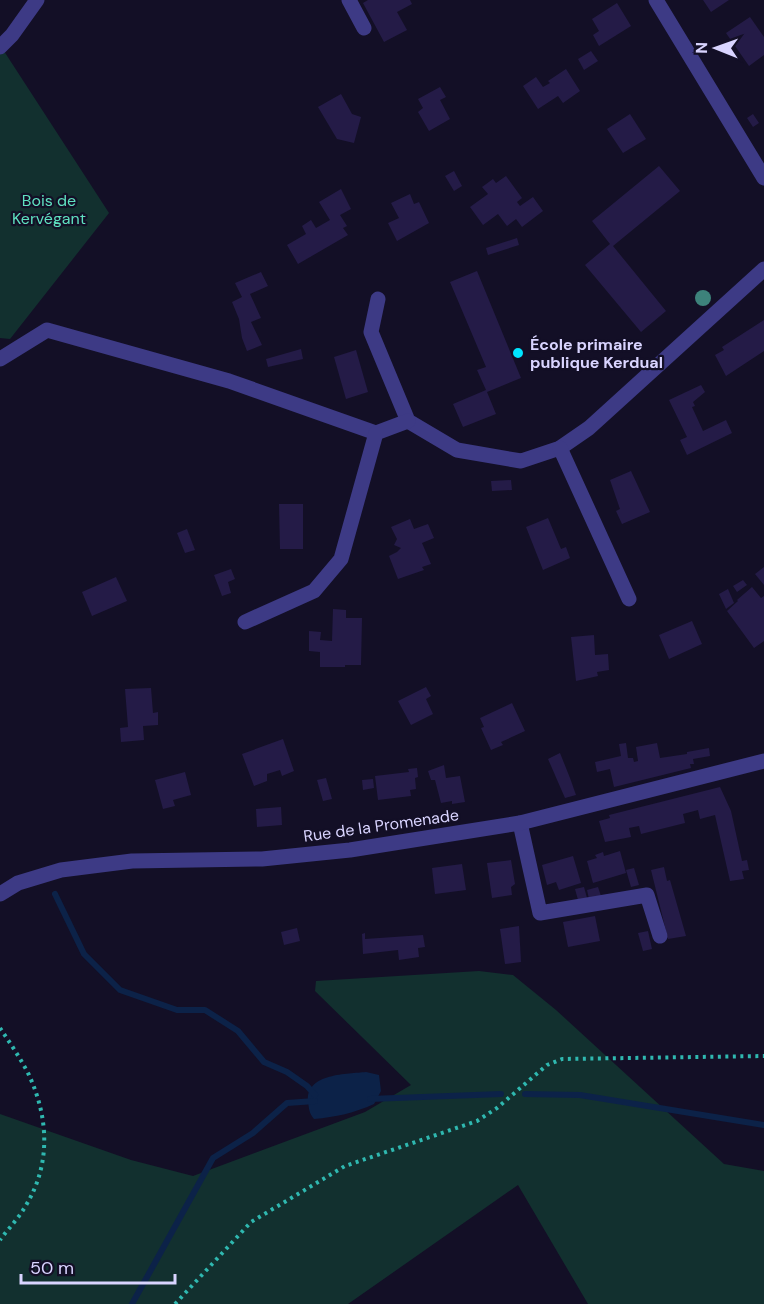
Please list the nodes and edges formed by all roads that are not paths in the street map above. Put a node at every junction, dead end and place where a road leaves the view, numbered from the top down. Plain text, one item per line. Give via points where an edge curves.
1 (37, 0) edge
2 (349, 0) edge
3 (656, 0) edge
4 (364, 28) dead end
5 (0, 47) edge
6 (764, 178) edge
7 (764, 269) edge
8 (378, 299) dead end
9 (0, 359) edge
10 (408, 421) junction
11 (376, 433) junction
12 (560, 448) junction
13 (629, 599) dead end
14 (245, 622) dead end
15 (764, 761) edge
16 (520, 823) junction
17 (0, 894) edge
18 (660, 936) dead end

1 - 5 street
2 - 4 street
3 - 6 street
7 - 12 street via 589,428
8 - 10 street via 371,332
9 - 11 street via 47,330 229,381
10 - 11 street
10 - 12 street via 457,450 521,461
11 - 14 street via 341,559 315,591
12 - 13 street
15 - 16 street, Rue de la Promenade
16 - 17 street, Rue de la Promenade via 350,850 262,859 132,861 61,870
16 - 18 street via 540,913 647,895

